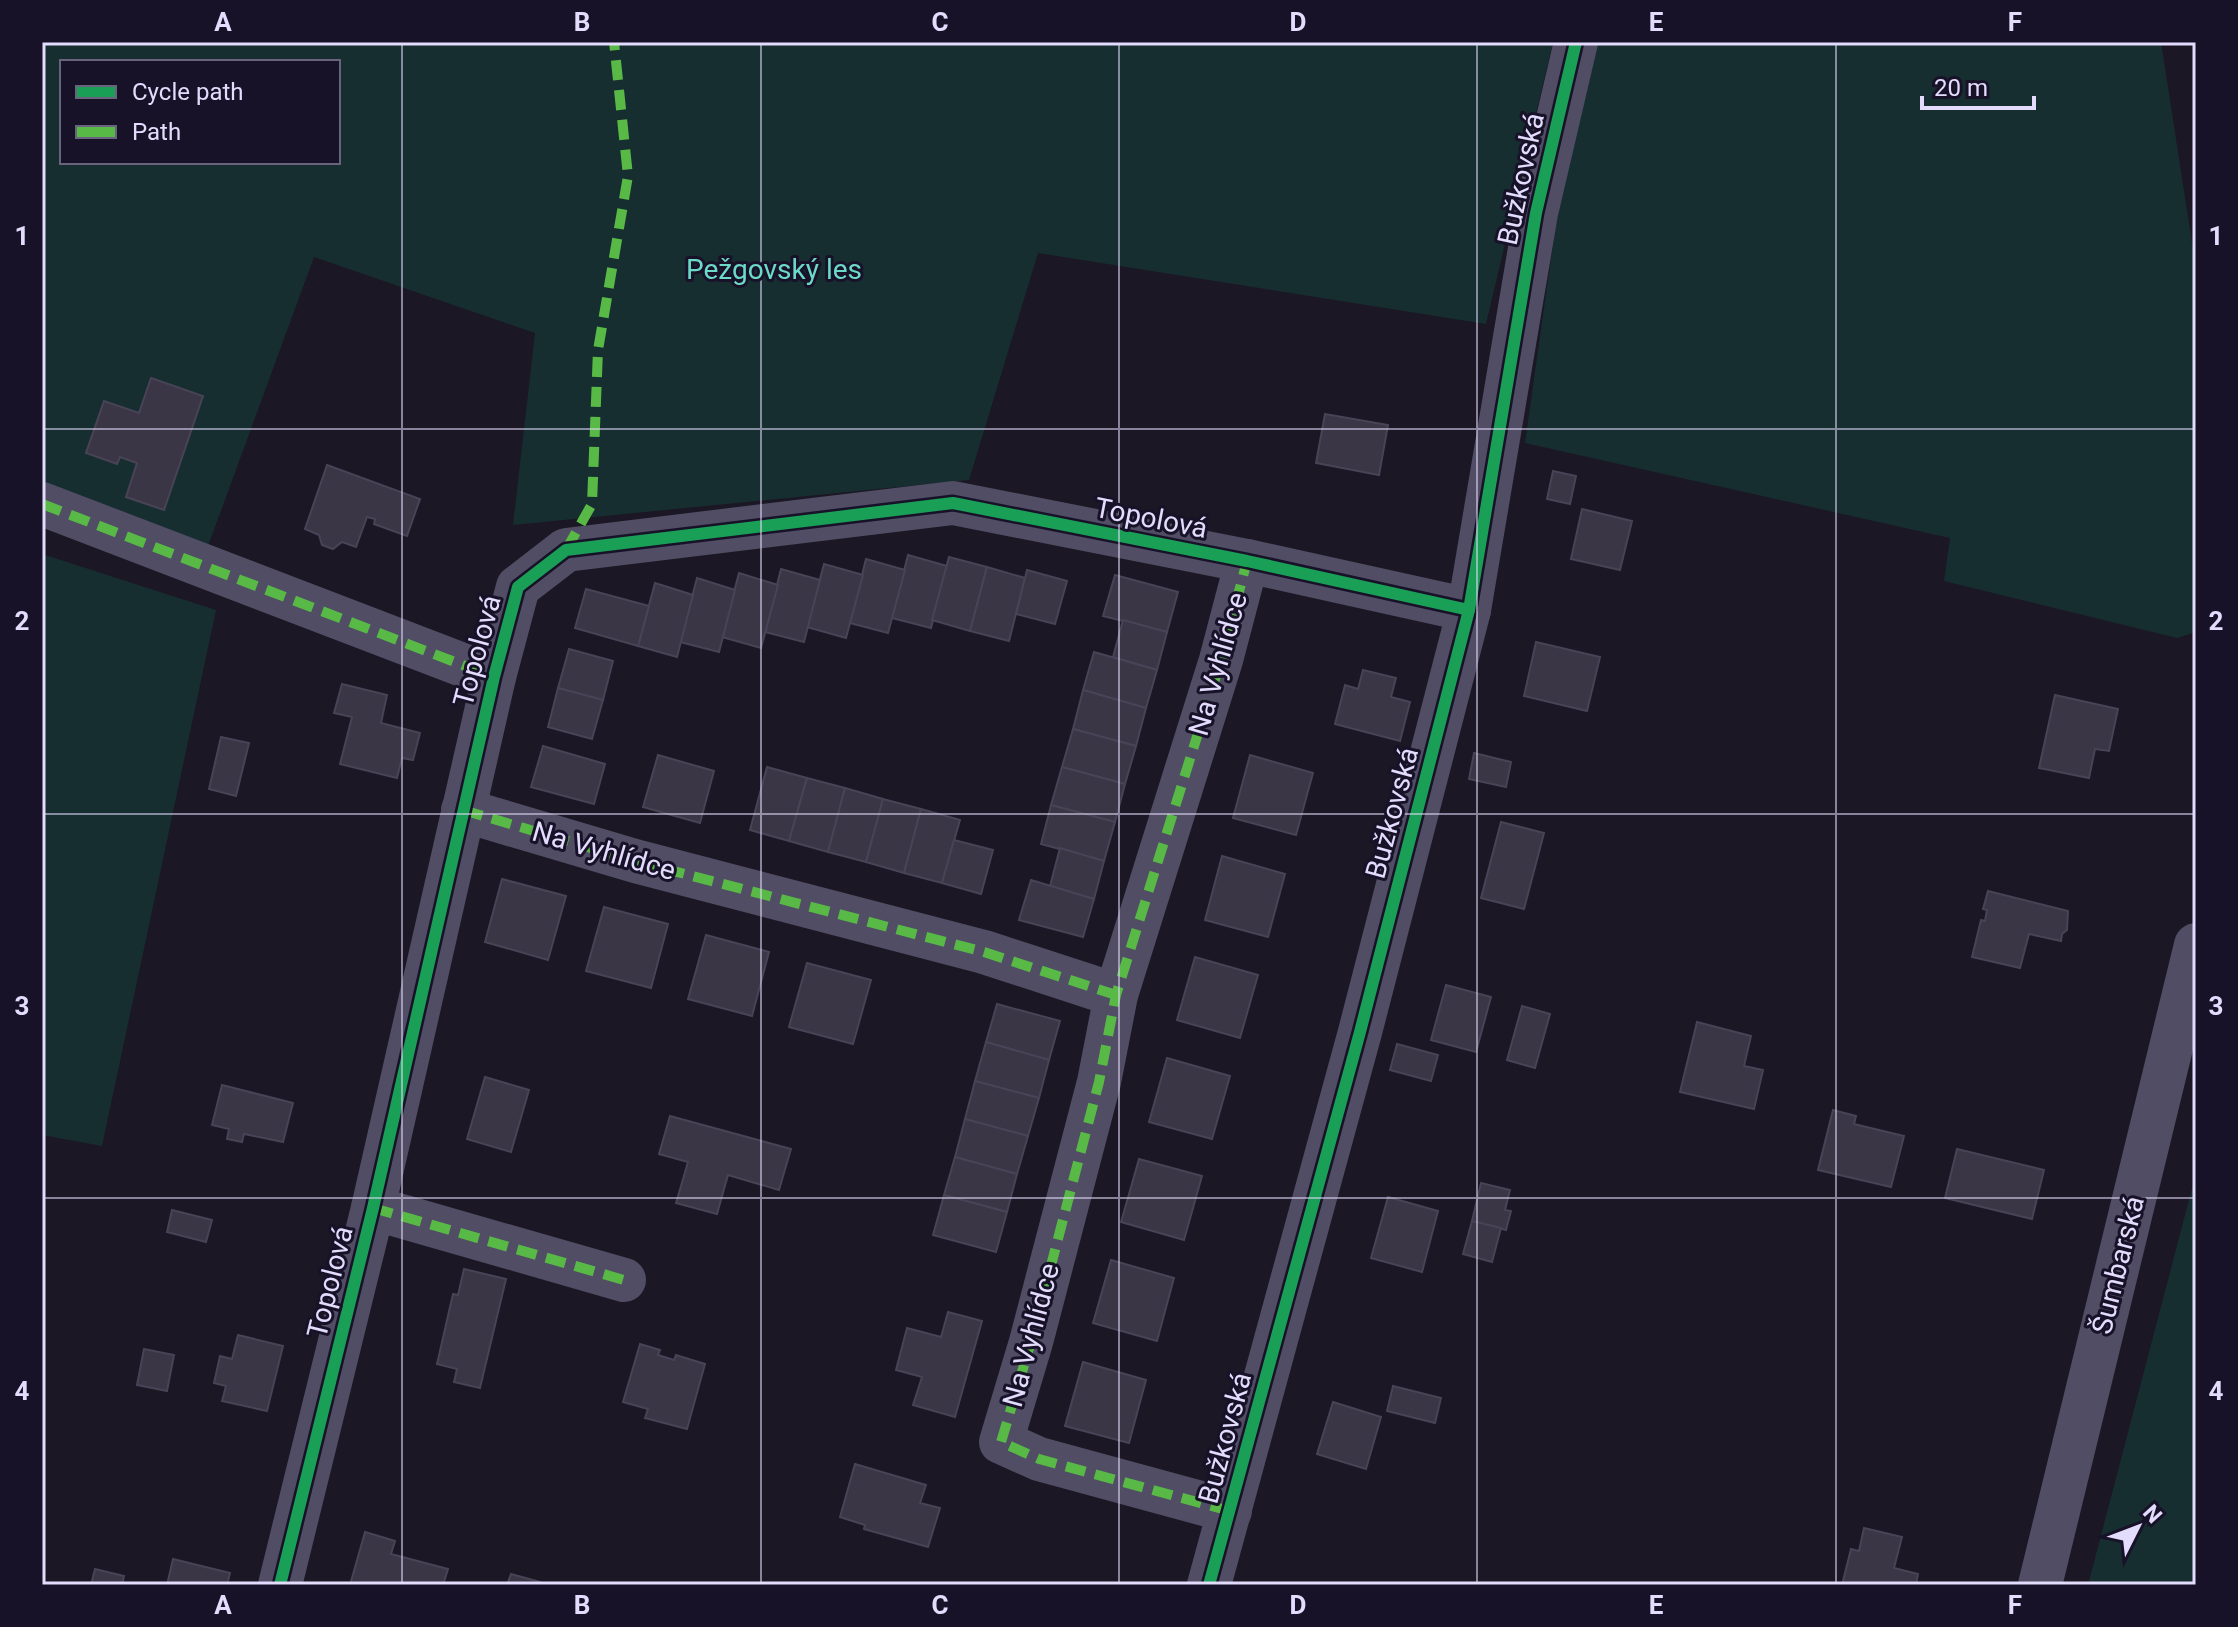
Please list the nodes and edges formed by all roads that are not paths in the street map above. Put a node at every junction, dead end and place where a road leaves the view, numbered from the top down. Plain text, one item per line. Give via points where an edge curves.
1 (1576, 42) edge
2 (42, 504) edge
3 (1247, 561) junction
4 (1469, 610) junction
5 (494, 677) junction
6 (463, 810) junction
7 (2196, 945) edge
8 (1116, 995) junction
9 (373, 1208) junction
10 (624, 1280) dead end
11 (1230, 1511) junction
12 (280, 1585) edge
13 (1209, 1585) edge
14 (2040, 1585) edge

1 - 4 street, Bužkovská via 1536,213
2 - 5 street
3 - 4 street, Topolová
3 - 5 street, Topolová via 953,503 566,550 518,587
3 - 8 street, Na Vyhlídce
4 - 11 street, Bužkovská
5 - 6 street, Topolová
6 - 8 street, Na Vyhlídce via 984,952
6 - 9 street, Topolová
7 - 14 street, Šumbarská
8 - 11 street, Na Vyhlídce via 1099,1082 1001,1442 1039,1459
9 - 10 street, Topolová
9 - 12 street, Topolová
11 - 13 street, Bužkovská

